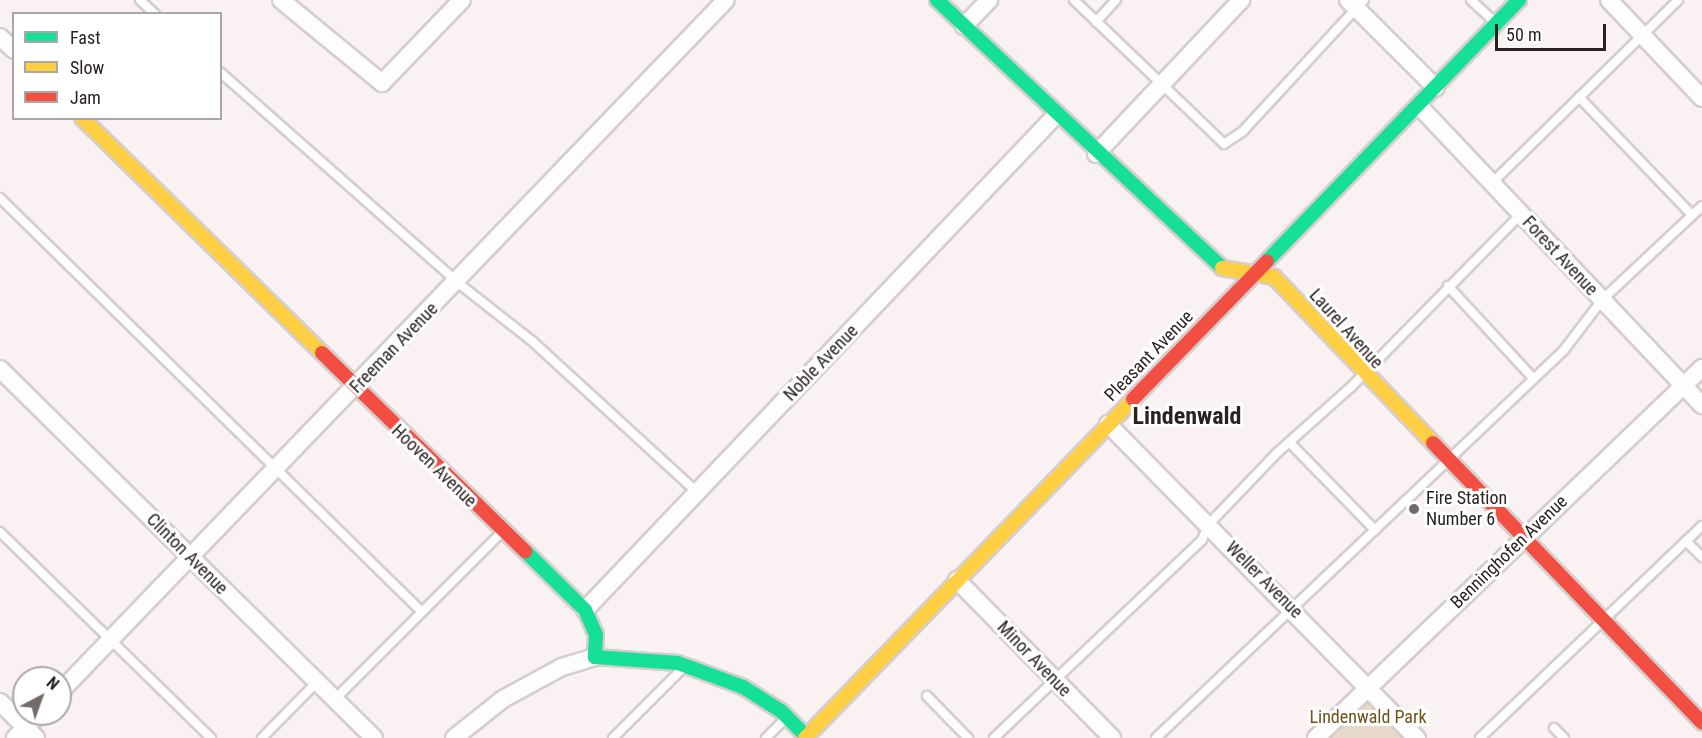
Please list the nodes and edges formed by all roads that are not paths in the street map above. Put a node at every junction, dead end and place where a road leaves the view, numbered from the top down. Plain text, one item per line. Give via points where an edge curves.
1 (140, 0) edge
2 (281, 0) edge
3 (462, 0) edge
4 (726, 0) edge
5 (937, 0) edge
6 (988, 0) edge
7 (1074, 0) edge
8 (1116, 0) edge
9 (1241, 0) edge
10 (1471, 0) edge
11 (1519, 0) edge
12 (1609, 0) edge
13 (1678, 0) edge
14 (1356, 3) edge
15 (153, 12) edge
16 (1096, 22) junction
17 (1496, 24) junction
18 (964, 26) junction
19 (1643, 35) junction
20 (0, 37) edge
21 (12, 48) edge
22 (222, 74) edge
23 (1160, 86) junction
24 (1436, 88) junction
25 (1699, 88) edge
26 (1579, 97) junction
27 (1419, 106) junction
28 (1056, 116) junction
29 (84, 120) edge
30 (1096, 154) junction
31 (1491, 183) junction
32 (0, 198) edge
33 (1702, 206) edge
34 (1521, 214) junction
35 (1692, 215) junction
36 (1253, 275) junction
37 (457, 282) junction
38 (1448, 286) junction
39 (1602, 300) junction
40 (1702, 368) edge
41 (0, 369) edge
42 (1361, 373) junction
43 (1533, 378) junction
44 (1683, 386) junction
45 (354, 390) junction
46 (1702, 405) edge
47 (1108, 424) junction
48 (1292, 444) junction
49 (1445, 459) junction
50 (275, 471) junction
51 (697, 492) junction
52 (1208, 525) junction
53 (1702, 526) edge
54 (1375, 530) junction
55 (502, 531) junction
56 (0, 532) edge
57 (1523, 538) junction
58 (1686, 541) junction
59 (190, 557) junction
60 (1702, 557) edge
61 (957, 580) junction
62 (1291, 608) junction
63 (585, 610) junction
64 (422, 612) junction
65 (1603, 621) junction
66 (109, 641) junction
67 (595, 657) junction
68 (685, 665) junction
69 (72, 680) edge
70 (1055, 680) junction
71 (317, 682) junction
72 (1370, 687) junction
73 (927, 696) dead end
74 (334, 699) junction
75 (0, 702) edge
76 (787, 717) junction
77 (1702, 723) edge
78 (1554, 728) dead end
79 (26, 735) edge
80 (211, 738) edge
81 (262, 738) edge
82 (374, 738) edge
83 (454, 738) edge
84 (613, 738) edge
85 (766, 738) edge
86 (807, 738) edge
87 (968, 738) edge
88 (994, 738) edge
89 (1112, 738) edge
90 (1156, 738) edge
91 (1316, 738) edge
92 (1417, 738) edge
93 (1480, 738) edge
94 (1564, 738) edge

1 - 15 lane
2 - 3 street via 382,83
4 - 37 street, Freeman Avenue
5 - 18 street, Laurel Avenue
6 - 18 street
7 - 16 lane
8 - 16 lane
9 - 23 street
10 - 17 lane
11 - 17 street, Pleasant Avenue
12 - 19 street
13 - 19 lane
14 - 23 lane via 1243,131 1224,144
14 - 24 street
16 - 23 lane
17 - 24 street, Pleasant Avenue
18 - 28 street, Laurel Avenue
19 - 25 street
19 - 26 lane
20 - 21 street
22 - 37 lane
23 - 30 street
24 - 27 street, Pleasant Avenue
26 - 31 lane
26 - 35 lane
27 - 31 street, Forest Avenue
27 - 36 street, Pleasant Avenue
28 - 30 street, Laurel Avenue
28 - 51 street, Noble Avenue
29 - 45 street, Hooven Avenue
30 - 36 street, Laurel Avenue via 1228,273
31 - 34 street, Forest Avenue
32 - 50 lane
33 - 35 lane
34 - 38 lane
34 - 39 street, Forest Avenue
35 - 39 lane
36 - 42 street, Laurel Avenue via 1274,278
36 - 47 street, Pleasant Avenue
37 - 45 street, Freeman Avenue
37 - 51 lane via 532,341
38 - 42 lane
38 - 43 lane
39 - 43 lane via 1564,350
39 - 44 street, Forest Avenue
40 - 44 street, Benninghofen Avenue
41 - 59 street, Clinton Avenue
42 - 48 lane
42 - 49 street, Laurel Avenue
43 - 49 lane
44 - 46 street, Forest Avenue
44 - 57 street, Benninghofen Avenue
45 - 50 street, Freeman Avenue
45 - 55 street, Hooven Avenue
47 - 52 street, Weller Avenue
47 - 61 street, Pleasant Avenue
48 - 52 lane
48 - 54 lane
49 - 54 lane
49 - 57 street, Laurel Avenue
50 - 59 street, Freeman Avenue
50 - 64 lane
51 - 63 street, Noble Avenue
52 - 62 street, Weller Avenue
52 - 70 lane via 1202,540
53 - 58 lane
54 - 62 lane
55 - 63 street, Hooven Avenue
55 - 64 lane
56 - 66 lane
57 - 65 street, Laurel Avenue
57 - 72 street, Benninghofen Avenue
58 - 60 lane
58 - 65 lane
59 - 66 street, Freeman Avenue
59 - 71 street, Clinton Avenue
61 - 70 street, Minor Avenue
61 - 86 street, Pleasant Avenue
62 - 72 street, Weller Avenue
62 - 90 lane
63 - 67 street, Hooven Avenue via 596,635
64 - 74 lane
65 - 77 street, Laurel Avenue
65 - 93 lane
66 - 69 street, Freeman Avenue
66 - 80 lane
67 - 68 street
67 - 83 street via 562,667 503,699
68 - 76 street via 744,687
68 - 84 lane
70 - 88 lane
70 - 89 street, Minor Avenue
71 - 74 street, Clinton Avenue
71 - 81 lane
72 - 91 street, Benninghofen Avenue
72 - 92 street, Weller Avenue
73 - 87 lane
74 - 82 street, Clinton Avenue
75 - 79 street
76 - 85 lane
76 - 86 street
78 - 94 lane

